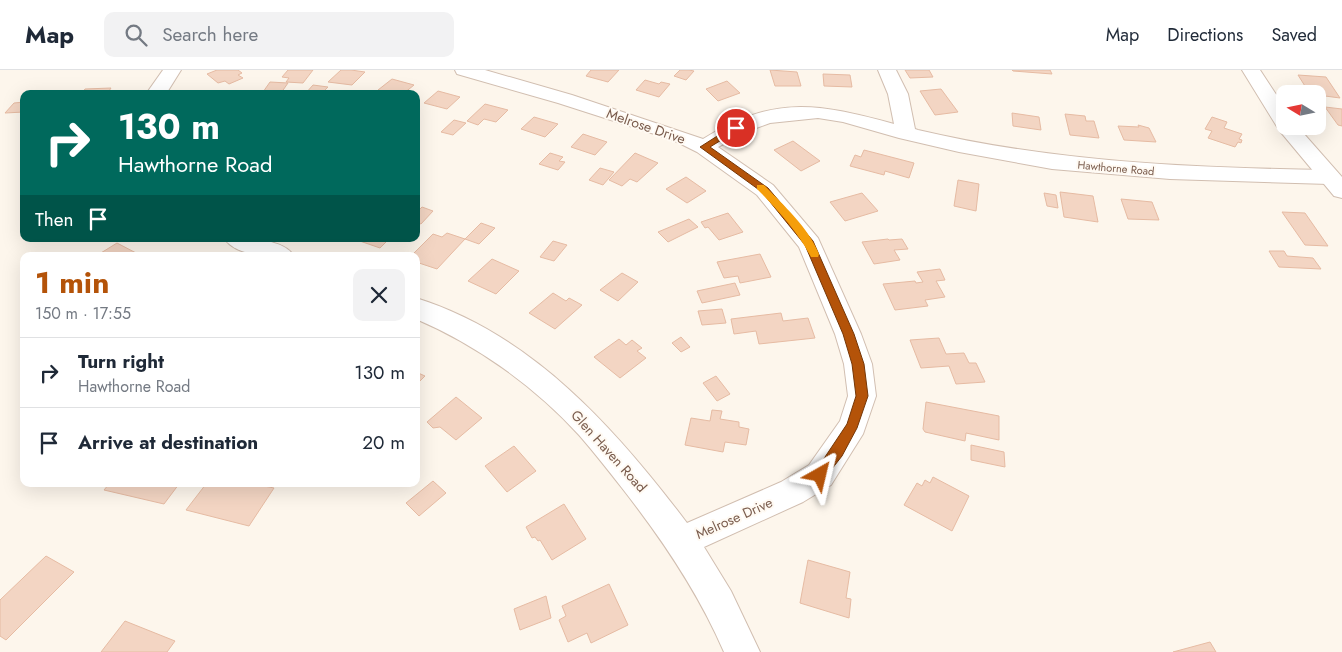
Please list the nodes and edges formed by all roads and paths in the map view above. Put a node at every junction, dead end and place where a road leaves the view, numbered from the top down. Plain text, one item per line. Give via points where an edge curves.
1 (172, 70) edge
2 (464, 70) edge
3 (888, 70) edge
4 (1251, 70) edge
5 (159, 90) edge
6 (1276, 109) edge
7 (906, 134) junction
8 (1294, 135) edge
9 (704, 147) junction
10 (1335, 184) edge
11 (245, 242) edge
12 (271, 252) edge
13 (420, 310) edge
14 (683, 541) junction
15 (742, 652) edge

1 - 5 street
2 - 9 street, Melrose Drive via 680,136
3 - 7 street via 898,94
4 - 6 street
7 - 9 street, Hawthorne Road via 840,116 808,112 760,117
7 - 10 street, Hawthorne Road via 1013,156 1093,167
8 - 10 street
9 - 14 street, Melrose Drive via 765,190 810,244 848,334 858,364 862,396 853,425 820,475 792,492
11 - 12 street
13 - 14 street, Glen Haven Road via 471,334 536,378 584,420
14 - 15 street, Glen Haven Road via 727,616

